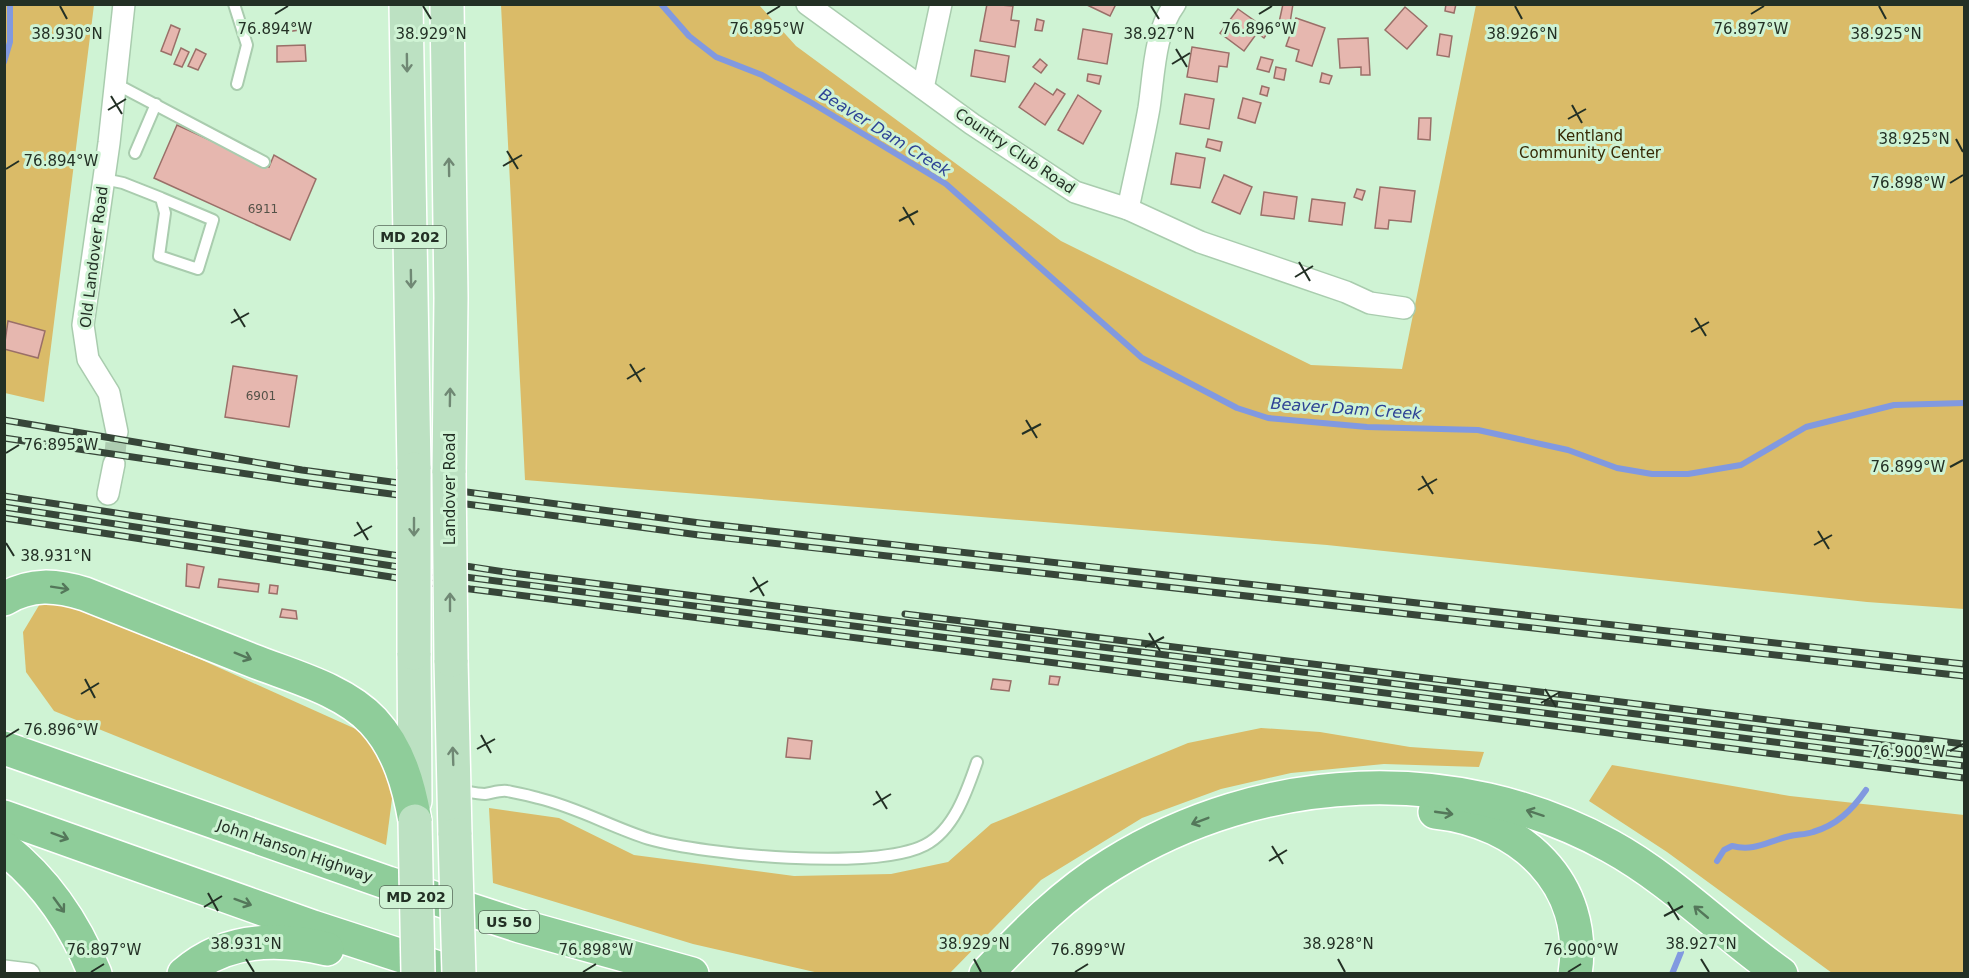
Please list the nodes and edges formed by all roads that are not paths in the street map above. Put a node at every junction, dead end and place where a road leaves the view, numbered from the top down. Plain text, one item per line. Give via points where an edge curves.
1 (123, 4) edge
2 (234, 4) edge
3 (406, 4) edge
4 (447, 4) edge
5 (807, 4) edge
6 (941, 4) edge
7 (1175, 4) edge
8 (116, 84) junction
9 (237, 84) dead end
10 (923, 88) junction
11 (156, 104) junction
12 (135, 153) dead end
13 (264, 162) dead end
14 (104, 179) junction
15 (160, 198) junction
16 (1128, 209) junction
17 (1404, 308) dead end
18 (117, 432) tunnel mouth
19 (114, 464) tunnel mouth
20 (108, 494) dead end
21 (4, 598) edge
22 (4, 729) edge
23 (4, 748) edge
24 (977, 762) dead end
25 (454, 789) junction
26 (4, 817) edge
27 (415, 821) junction
28 (4, 848) edge
29 (328, 863) junction
30 (4, 971) edge
31 (29, 974) edge
32 (95, 974) edge
33 (184, 974) edge
34 (418, 974) edge
35 (425, 974) edge
36 (458, 974) edge
37 (692, 974) edge
38 (986, 974) edge
39 (1013, 974) edge
40 (1575, 974) edge
41 (1781, 974) edge

1 - 8 street, Old Landover Road
2 - 9 lane via 247,45
3 -> 27 main road, MD 202, bridge
25 -> 4 main road, Landover Road / MD 202, bridge
5 - 10 street, Country Club Road
6 - 10 street
7 - 16 street via 1156,57
8 - 11 lane
8 - 14 street, Old Landover Road
10 - 16 street, Country Club Road via 1075,192
11 - 12 lane
11 - 13 lane
14 - 15 lane
14 - 18 street, Old Landover Road via 84,311 84,337 88,359 113,403
15 - 15 lane via 165,213 159,256 198,269 213,220
16 - 17 street, Country Club Road via 1200,242 1370,303
19 - 20 street
21 -> 27 highway via 39,586 85,594 314,685 352,704 375,723 397,757
22 - 29 highway via 223,810
23 - 29 highway, John Hanson Highway / US 50
24 - 25 lane via 955,813 942,833 925,845 900,853 841,857 794,858 683,847 649,839 578,808 505,791 483,794
25 - 36 main road, Landover Road / MD 202, bridge
26 -> 36 highway
27 - 34 main road, MD 202, bridge
28 -> 32 highway via 37,877 59,905 79,936
29 - 37 highway, John Hanson Highway / US 50 via 520,926
30 - 31 street
33 - 35 highway via 222,951 280,940
41 -> 38 highway via 1652,873 1611,846 1573,828 1486,798 1382,787 1302,793 1262,802 1204,819 1157,840 1111,865 1058,903
39 -> 40 highway via 1075,916 1161,861 1213,838 1265,822 1372,808 1469,817 1490,824 1523,844 1550,871 1570,911 1576,944

